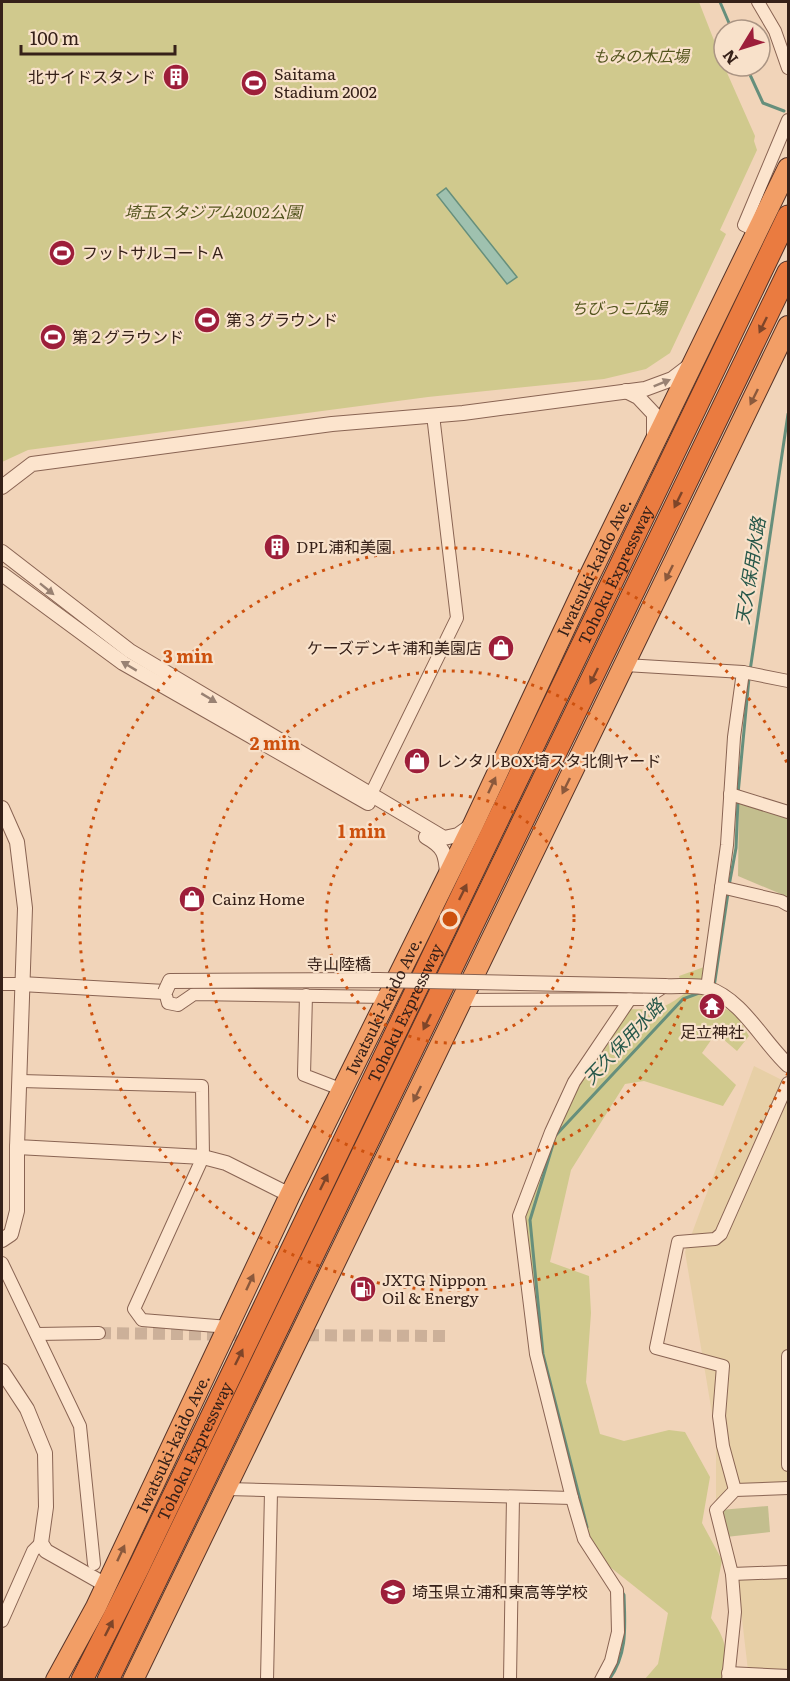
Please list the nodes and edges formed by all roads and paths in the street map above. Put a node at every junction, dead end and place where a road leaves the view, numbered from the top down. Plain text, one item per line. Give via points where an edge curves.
1 (759, 2) edge
2 (787, 62) edge
3 (789, 120) edge
4 (789, 168) edge
5 (789, 216) edge
6 (753, 223) junction
7 (789, 272) edge
8 (789, 326) edge
9 (693, 363) junction
10 (626, 391) junction
11 (434, 415) junction
12 (650, 452) junction
13 (2, 487) edge
14 (2, 552) edge
15 (2, 574) edge
16 (625, 665) junction
17 (742, 672) junction
18 (789, 681) edge
19 (371, 794) junction
20 (730, 794) junction
21 (2, 808) edge
22 (789, 812) edge
23 (473, 825) junction
24 (447, 879) junction
25 (721, 887) junction
26 (789, 905) edge
27 (2, 984) edge
28 (21, 984) junction
29 (665, 987) junction
30 (706, 988) junction
31 (165, 992) junction
32 (306, 995) junction
33 (388, 997) junction
34 (630, 999) junction
35 (463, 1000) junction
36 (789, 1065) edge
37 (21, 1081) junction
38 (789, 1083) edge
39 (343, 1090) junction
40 (17, 1147) junction
41 (203, 1157) junction
42 (290, 1195) junction
43 (2, 1240) edge
44 (2, 1263) edge
45 (229, 1327) junction
46 (99, 1333) tunnel mouth
47 (37, 1334) junction
48 (789, 1356) edge
49 (2, 1371) edge
50 (788, 1423) edge
51 (789, 1465) edge
52 (789, 1488) edge
53 (227, 1489) junction
54 (735, 1490) junction
55 (271, 1492) junction
56 (513, 1497) junction
57 (572, 1498) junction
58 (41, 1543) junction
59 (94, 1564) dead end
60 (789, 1572) edge
61 (732, 1574) junction
62 (106, 1586) junction
63 (2, 1622) edge
64 (728, 1676) edge
65 (789, 1676) edge
66 (56, 1680) edge
67 (82, 1680) edge
68 (108, 1680) edge
69 (133, 1680) edge
70 (267, 1680) edge
71 (510, 1680) edge
72 (601, 1680) edge

1 - 2 street
3 - 6 street
4 - 6 highway, Iwatsuki-kaido Ave.
67 -> 5 highway, Tohoku Expressway
6 - 9 highway, Iwatsuki-kaido Ave.
7 -> 68 highway, Tohoku Expressway
8 -> 16 highway
10 -> 9 street via 661,384
9 - 12 highway, Iwatsuki-kaido Ave.
10 - 11 street
10 - 12 street via 638,396 654,414
11 - 13 street via 332,424 61,459 32,464
11 - 19 street via 457,618
23 -> 12 highway, Iwatsuki-kaido Ave.
14 -> 19 street via 130,651
24 -> 15 street via 447,860 440,844 123,663
16 - 17 street
16 -> 35 highway
17 - 18 street
17 - 20 street
19 - 23 street via 444,838
20 - 22 street
20 - 25 street
21 - 28 street via 17,842 25,908
23 - 24 highway, Iwatsuki-kaido Ave.
24 - 33 highway, Iwatsuki-kaido Ave.
25 - 26 street
25 - 30 street
27 - 28 street
28 - 31 street
28 - 37 street
29 - 30 street
29 - 31 street, 寺山陸橋, bridge via 379,980 170,981
29 - 34 street via 645,999
30 - 36 street via 730,1000 770,1049
31 - 32 street via 168,1003 178,1005 194,994
32 - 33 street
32 - 39 street via 304,1074
33 - 39 highway, Iwatsuki-kaido Ave.
34 - 35 street
34 - 57 street via 574,1082 519,1216 536,1354
35 -> 53 highway
37 - 40 street
37 - 41 street via 202,1086
38 - 54 street via 721,1234 715,1239 678,1242 656,1348 723,1366 719,1416
39 - 42 highway, Iwatsuki-kaido Ave.
40 - 41 street
40 - 43 street via 18,1211 11,1234
41 - 42 street via 226,1163
41 - 45 street via 134,1309 142,1320
45 -> 42 highway, Iwatsuki-kaido Ave.
44 - 47 street
62 -> 45 highway, Iwatsuki-kaido Ave.
46 - 47 street
47 - 59 street via 80,1426
48 - 50 street
49 - 58 street via 27,1409 45,1453 46,1507
50 - 51 street
52 - 54 street
53 - 55 street
53 - 69 highway
54 - 61 street via 716,1510
55 - 56 street
55 - 70 street
56 - 57 street
56 - 71 street
57 - 72 street via 584,1539 617,1590 618,1632 611,1661
58 - 62 street via 46,1551
58 - 63 street via 33,1551
60 - 61 street
61 - 64 street via 735,1612
62 - 66 highway, Iwatsuki-kaido Ave.
64 - 65 street

